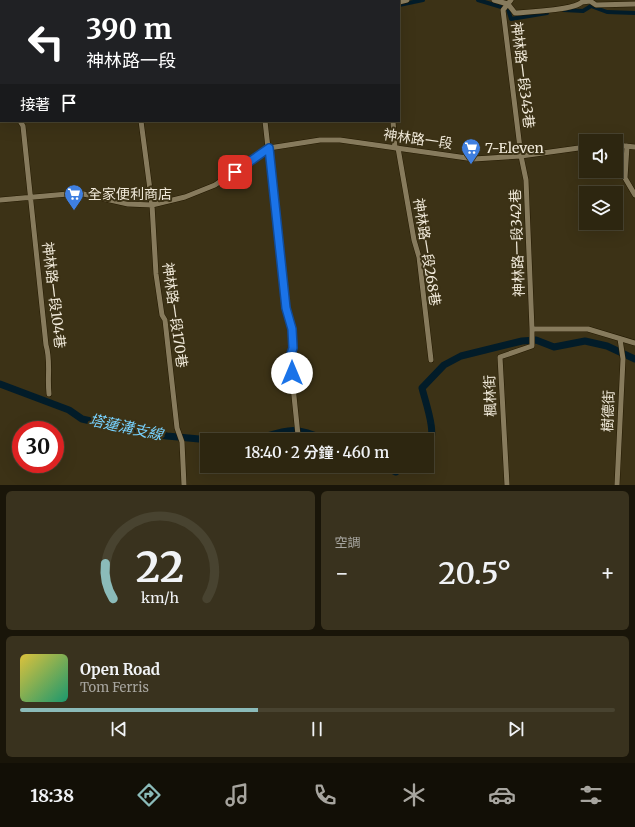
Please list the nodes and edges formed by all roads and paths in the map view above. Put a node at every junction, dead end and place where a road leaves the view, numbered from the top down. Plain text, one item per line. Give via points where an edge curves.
1 (494, 0) edge
2 (509, 2) edge
3 (635, 4) edge
4 (21, 122) edge
5 (141, 122) edge
6 (265, 122) edge
7 (393, 122) edge
8 (623, 146) edge
9 (627, 146) junction
10 (635, 147) edge
11 (269, 148) junction
12 (396, 148) junction
13 (579, 148) edge
14 (521, 156) junction
15 (635, 195) edge
16 (30, 198) junction
17 (0, 200) edge
18 (152, 205) junction
19 (532, 329) junction
20 (620, 339) junction
21 (635, 343) edge
22 (431, 360) dead end
23 (49, 394) dead end
24 (298, 433) edge
25 (184, 485) edge
26 (507, 485) edge
27 (617, 485) edge

1 - 2 street
2 - 3 street via 515,13 555,9 590,1 596,5
2 - 14 street, 神林路一段343巷 via 503,10
4 - 16 street, 神林路一段104巷 via 24,126
5 - 18 street, 神林路一段170巷
6 - 11 street
7 - 12 street, 神林路一段268巷
8 - 9 street
9 - 10 street
9 - 15 street via 625,178
11 - 12 street, 神林路一段 via 320,140 340,140
11 - 18 street, 神林路一段 via 215,185 185,197
11 - 24 street via 286,308 292,329 293,348 290,357
12 - 14 street, 神林路一段 via 474,159
12 - 22 street, 神林路一段268巷 via 418,257
13 - 14 street, 神林路一段
14 - 19 street, 神林路一段342巷 via 526,180
16 - 17 street, 神林路一段
16 - 18 street, 神林路一段 via 79,193 128,204
16 - 23 street, 神林路一段104巷 via 46,345 50,356 47,377
18 - 25 street, 神林路一段170巷 via 156,274 165,320 177,428 182,442
19 - 20 street via 588,329
19 - 26 street, 楓林街 via 532,346 500,357
20 - 21 street
20 - 27 street, 樹德街 via 623,359

